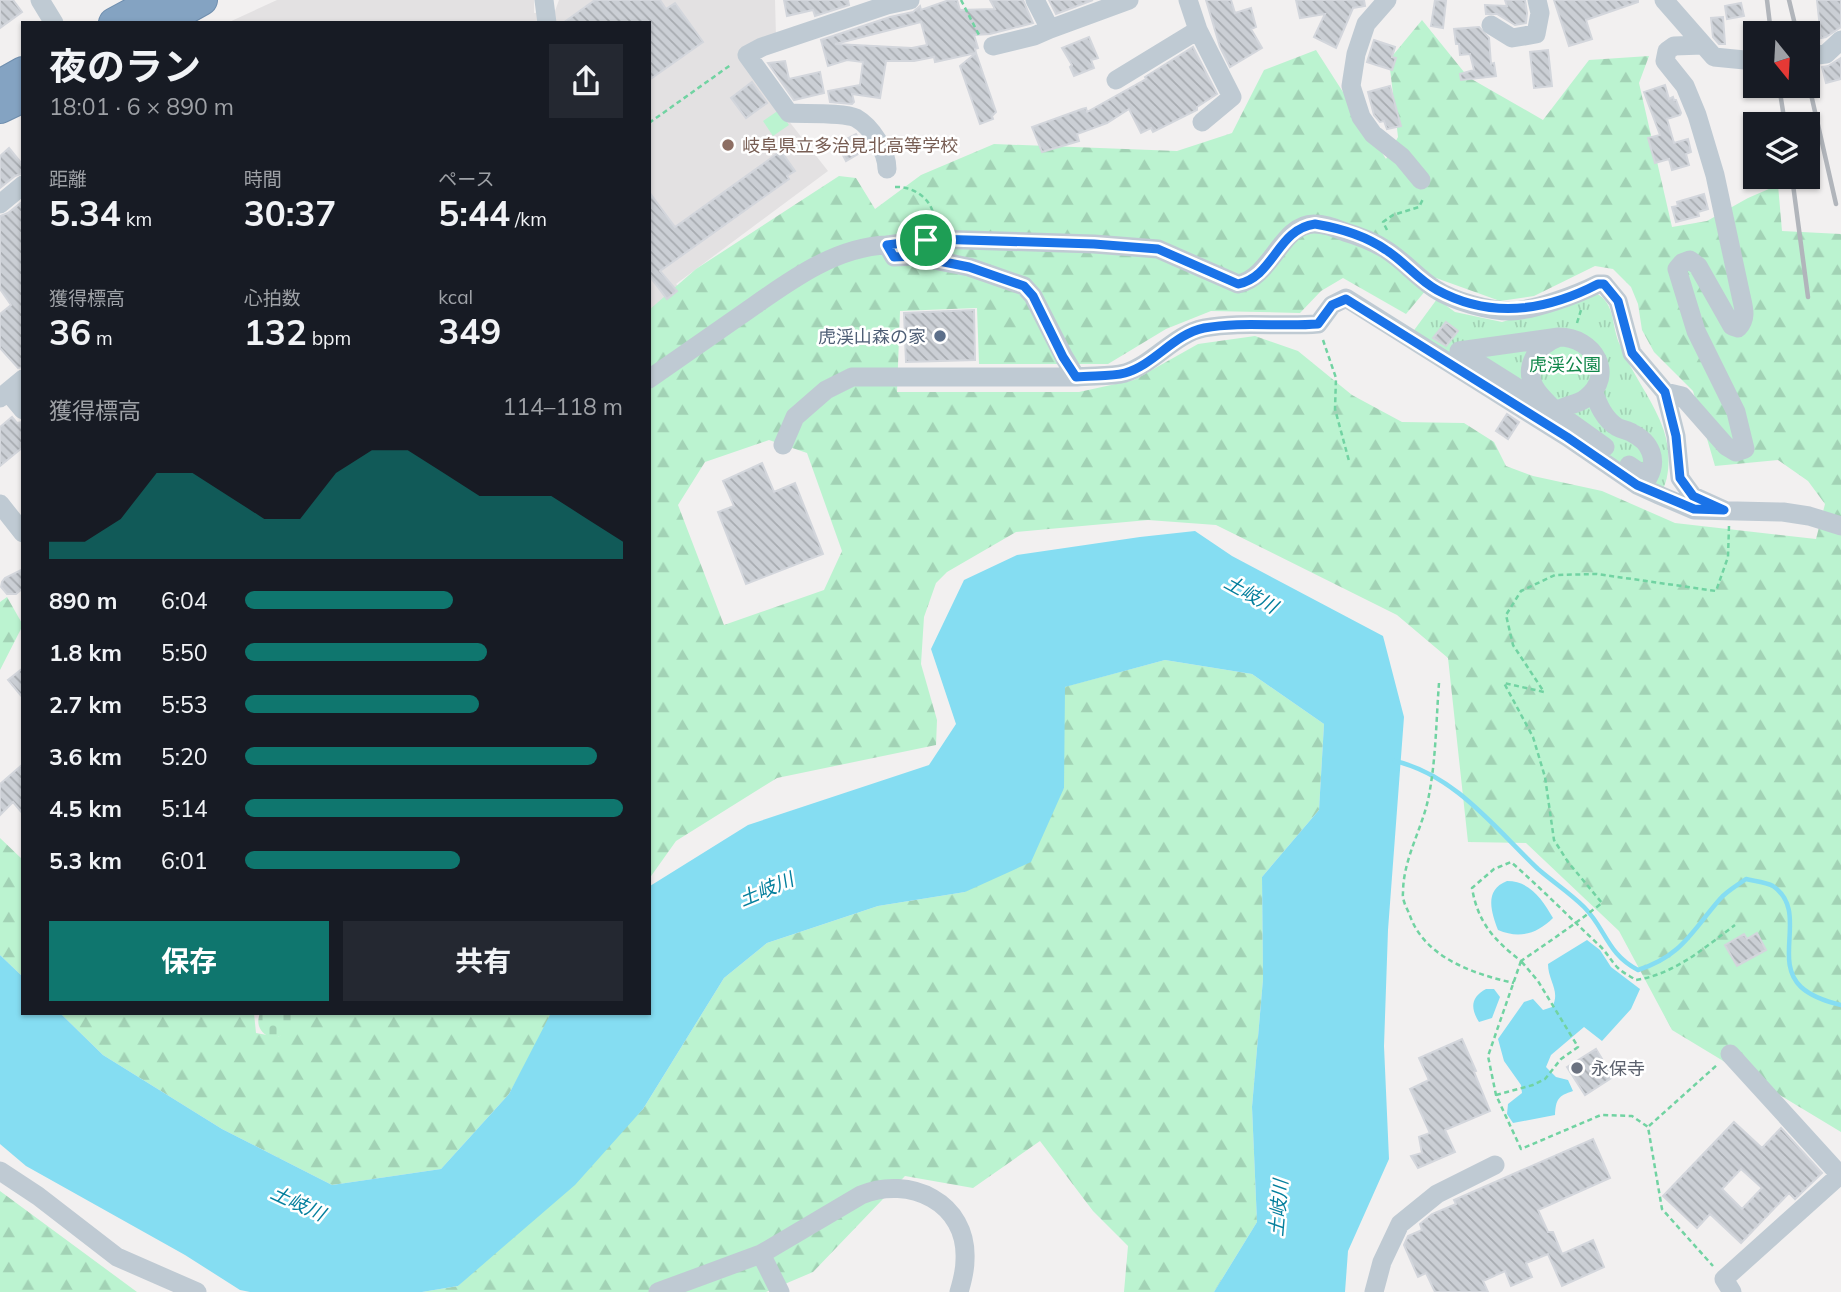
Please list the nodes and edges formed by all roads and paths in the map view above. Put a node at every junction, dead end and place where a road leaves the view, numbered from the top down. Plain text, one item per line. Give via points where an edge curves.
1 (40, 0) edge
2 (157, 0) edge
3 (202, 0) edge
4 (910, 0) edge
5 (961, 0) edge
6 (1035, 0) edge
7 (1127, 0) edge
8 (1188, 0) edge
9 (1387, 0) edge
10 (1537, 0) edge
11 (1664, 0) edge
12 (53, 21) edge
13 (118, 21) edge
14 (165, 21) edge
15 (1491, 25) dead end
16 (1050, 29) junction
17 (1198, 30) junction
18 (1841, 40) edge
19 (1703, 45) junction
20 (993, 46) joint
21 (747, 55) junction
22 (1820, 55) edge
23 (1743, 60) edge
24 (21, 73) edge
25 (1116, 79) dead end
26 (0, 85) edge
27 (21, 98) edge
28 (0, 108) edge
29 (651, 122) edge
30 (1202, 122) dead end
31 (891, 178) joint
32 (1421, 180) joint
33 (21, 188) edge
34 (0, 204) edge
35 (926, 240) junction
36 (887, 245) junction
37 (1386, 249) junction
38 (1318, 324) junction
39 (1569, 333) junction
40 (1451, 356) junction
41 (1076, 377) junction
42 (651, 378) edge
43 (10, 390) edge
44 (1593, 391) junction
45 (1665, 392) junction
46 (21, 407) edge
47 (1547, 412) junction
48 (783, 445) dead end
49 (1349, 461) dead end
50 (1632, 474) junction
51 (1680, 478) junction
52 (1660, 495) junction
53 (0, 504) edge
54 (1727, 510) junction
55 (1841, 526) edge
56 (21, 530) edge
57 (1439, 683) dead end
58 (1576, 923) junction
59 (1735, 925) dead end
60 (1521, 961) junction
61 (1514, 983) junction
62 (1730, 1054) joint
63 (1496, 1095) junction
64 (1648, 1127) junction
65 (1495, 1165) dead end
66 (0, 1171) edge
67 (761, 1254) junction
68 (1728, 1286) edge
69 (197, 1292) edge
70 (657, 1292) edge
71 (780, 1292) edge
72 (959, 1292) edge
73 (1374, 1292) edge

1 - 12 street
2 - 13 highway
3 - 14 highway
4 - 21 street
5 - 20 path via 984,45
6 - 16 street
7 - 16 street
8 - 17 street
9 - 32 street via 1366,24 1351,86 1360,117
10 - 15 street via 1536,34 1513,38
11 - 19 street
16 - 20 street
17 - 25 street
17 - 30 street via 1232,97
18 - 22 street
19 - 23 street via 1714,57
19 - 45 street via 1674,46 1665,61 1685,86 1712,163 1743,323 1738,328 1732,326 1698,266 1690,260 1677,269 1696,331 1736,412 1745,449 1736,452 1726,446 1682,396
21 - 29 path
21 - 31 street via 789,113 856,118 887,155
24 - 26 highway
27 - 28 highway
31 - 35 path via 932,205 935,219
32 - 37 path via 1425,195 1419,207 1383,222 1389,240
33 - 34 street
35 - 36 street
35 - 37 street via 1158,249 1238,284 1262,272 1301,226 1329,226
36 - 41 street via 894,257 914,256 969,267 1024,286
36 - 42 street via 832,257
37 - 45 street via 1435,290 1467,303 1512,311 1604,284 1618,301 1632,353
38 - 40 street via 1332,305 1346,299
38 - 41 street via 1202,328 1125,373
38 - 49 path via 1336,378 1335,409
39 - 40 street
39 - 44 street via 1597,357 1600,369
39 - 47 street via 1540,348 1531,367 1531,378
40 - 47 street
41 - 48 street via 852,377 826,390 795,416
43 - 46 street
44 - 47 street via 1575,404
44 - 50 street via 1600,410 1651,449 1654,468 1648,478
45 - 51 street
47 - 50 street
50 - 52 street
51 - 52 street via 1671,492
51 - 54 street via 1693,496
52 - 54 street via 1694,509
53 - 56 street
54 - 55 street via 1809,516
54 - 58 path via 1728,557 1716,591 1597,574 1555,575 1521,591 1506,615 1513,645 1544,692 1504,682 1533,737 1545,777 1554,840 1602,903
57 - 61 path via 1427,802 1402,894 1413,927 1441,957
58 - 59 path via 1619,969 1636,980 1654,978 1677,967
58 - 60 path
58 - 60 path via 1511,862 1494,869 1472,888 1475,906 1498,942
60 - 61 path
60 - 63 path via 1578,1048 1561,1059 1545,1079
61 - 63 path via 1488,1056
62 - 64 path
62 - 68 street via 1840,1175
63 - 64 path via 1521,1149 1601,1115 1632,1116
64 - 68 path via 1662,1209
65 - 73 street via 1437,1194 1400,1224
66 - 69 street via 117,1256
67 - 70 street
67 - 71 street
67 - 72 street via 861,1195 876,1189 918,1190 948,1209 962,1238 965,1259

